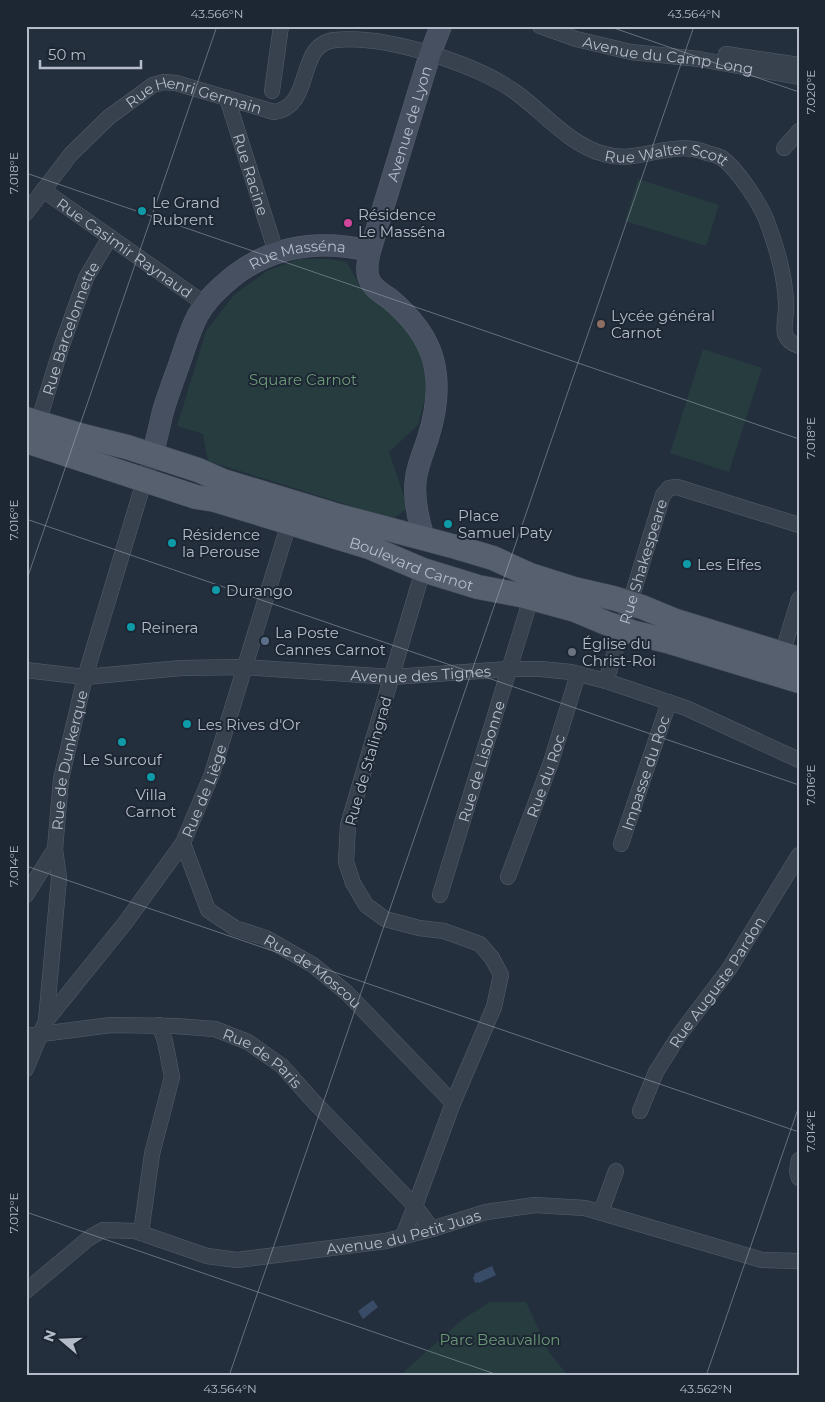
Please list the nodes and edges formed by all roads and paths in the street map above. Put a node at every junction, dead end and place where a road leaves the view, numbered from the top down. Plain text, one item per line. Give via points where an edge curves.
1 (281, 26) edge
2 (540, 26) edge
3 (568, 26) edge
4 (440, 29) edge
5 (430, 54) junction
6 (799, 65) edge
7 (799, 77) edge
8 (272, 91) dead end
9 (227, 98) junction
10 (799, 131) edge
11 (784, 148) dead end
12 (44, 190) junction
13 (26, 213) edge
14 (110, 236) junction
15 (370, 251) junction
16 (276, 252) junction
17 (205, 304) junction
18 (799, 346) edge
19 (162, 414) junction
20 (30, 428) edge
21 (127, 447) junction
22 (152, 456) junction
23 (144, 480) junction
24 (289, 523) junction
25 (799, 526) edge
26 (424, 538) junction
27 (423, 570) junction
28 (532, 598) junction
29 (799, 599) edge
30 (628, 603) junction
31 (621, 628) junction
32 (790, 656) edge
33 (244, 667) junction
34 (509, 669) junction
35 (26, 670) edge
36 (578, 674) junction
37 (85, 677) junction
38 (392, 677) junction
39 (606, 680) junction
40 (799, 681) edge
41 (669, 702) junction
42 (799, 760) edge
43 (183, 843) junction
44 (621, 844) dead end
45 (55, 849) junction
46 (799, 855) edge
47 (508, 878) dead end
48 (26, 895) edge
49 (440, 895) dead end
50 (159, 1025) junction
51 (37, 1031) edge
52 (26, 1069) edge
53 (453, 1103) junction
54 (640, 1111) dead end
55 (799, 1160) edge
56 (616, 1171) dead end
57 (799, 1178) edge
58 (415, 1206) junction
59 (601, 1212) junction
60 (432, 1229) junction
61 (141, 1233) junction
62 (403, 1236) junction
63 (799, 1261) edge
64 (26, 1291) edge

1 - 8 street
2 - 7 street, Avenue du Camp Long via 576,39 631,52 700,59
3 - 6 street, Avenue du Camp Long via 594,35 657,46
4 - 5 main road, Avenue de Lyon
5 - 9 street, Rue Henri Germain via 372,41 334,40 322,44 311,57 296,100 281,111 274,112
5 - 15 main road, Avenue de Lyon
5 - 18 street, Rue Walter Scott via 475,70 516,92 580,144 604,155 629,158 670,148 695,148 722,158 743,180 765,217 780,265 786,303 786,334 792,343
9 - 12 street, Rue Henri Germain via 176,83 153,85 109,117 71,154
9 - 16 street, Rue Racine
10 - 11 street
12 - 13 street, Rue Henri Germain
12 - 14 street, Rue Casimir Raynaud
14 - 17 street, Rue Casimir Raynaud
14 - 20 street, Rue Barcelonnette via 86,278
15 - 16 main road, Rue Masséna via 346,245 326,245
15 - 26 main road, Rue Masséna via 370,281 409,315 428,345 435,371 434,413 416,478 417,513
16 - 17 main road, Rue Masséna via 240,272
17 - 19 main road, Rue Masséna via 192,329
19 - 21 main road via 155,428 143,440
19 - 22 main road, Rue Masséna
20 - 21 main road, Boulevard Carnot
20 - 23 main road, Boulevard Carnot
21 - 22 main road, Boulevard Carnot
22 - 23 street, Rue de Dunkerque
22 - 26 main road, Boulevard Carnot via 335,515
23 - 24 main road, Boulevard Carnot
23 - 37 street, Rue de Dunkerque
24 - 27 main road, Boulevard Carnot via 369,547
24 - 33 street, Rue de Liège
25 - 30 street, Rue Shakespeare via 669,488 663,495
26 - 30 main road, Boulevard Carnot via 493,558 530,575
27 - 28 main road, Boulevard Carnot via 489,590
27 - 38 street, Rue de Stalingrad
28 - 31 main road, Boulevard Carnot
28 - 34 street, Rue de Lisbonne
29 - 32 street
30 - 31 street, Rue Shakespeare
30 - 32 main road, Boulevard Carnot
31 - 39 street, Rue Shakespeare
31 - 40 main road, Boulevard Carnot
33 - 37 street, Avenue des Tignes via 181,668
33 - 38 street, Avenue des Tignes
33 - 43 street, Rue de Liège via 212,774
34 - 36 street, Avenue des Tignes
34 - 38 street, Avenue des Tignes
34 - 49 street, Rue de Lisbonne
35 - 37 street, Avenue des Tignes
36 - 39 street, Avenue des Tignes
36 - 47 street, Rue du Roc via 551,762
37 - 45 street, Rue de Dunkerque via 61,779
38 - 53 street, Rue de Stalingrad via 348,825 346,862 353,883 366,905 385,920 444,931 480,944 501,975 494,1007
39 - 41 street, Avenue des Tignes
41 - 42 street, Avenue des Tignes
41 - 44 street, Impasse du Roc
43 - 51 street, Rue de Liège via 125,923
43 - 53 street, Rue de Moscou via 208,910 235,928 266,938 313,965 347,993
45 - 48 street
45 - 51 street, Rue de Dunkerque via 59,878
46 - 54 street, Rue Auguste Pardon via 729,968 656,1072
50 - 51 street, Rue de Paris
50 - 58 street, Rue de Paris via 215,1029 248,1042 282,1066
50 - 61 street via 172,1077 152,1154
51 - 52 street, Rue de Dunkerque
53 - 58 street, Rue de Stalingrad
55 - 57 street
56 - 59 street
58 - 60 street
58 - 62 street
59 - 60 street, Avenue du Petit Juas via 535,1205 486,1212
59 - 63 street, Avenue du Petit Juas via 762,1260
60 - 62 street, Avenue du Petit Juas
61 - 62 street, Avenue du Petit Juas via 207,1256 237,1260
61 - 64 street, Avenue du Petit Juas via 135,1230 103,1230

